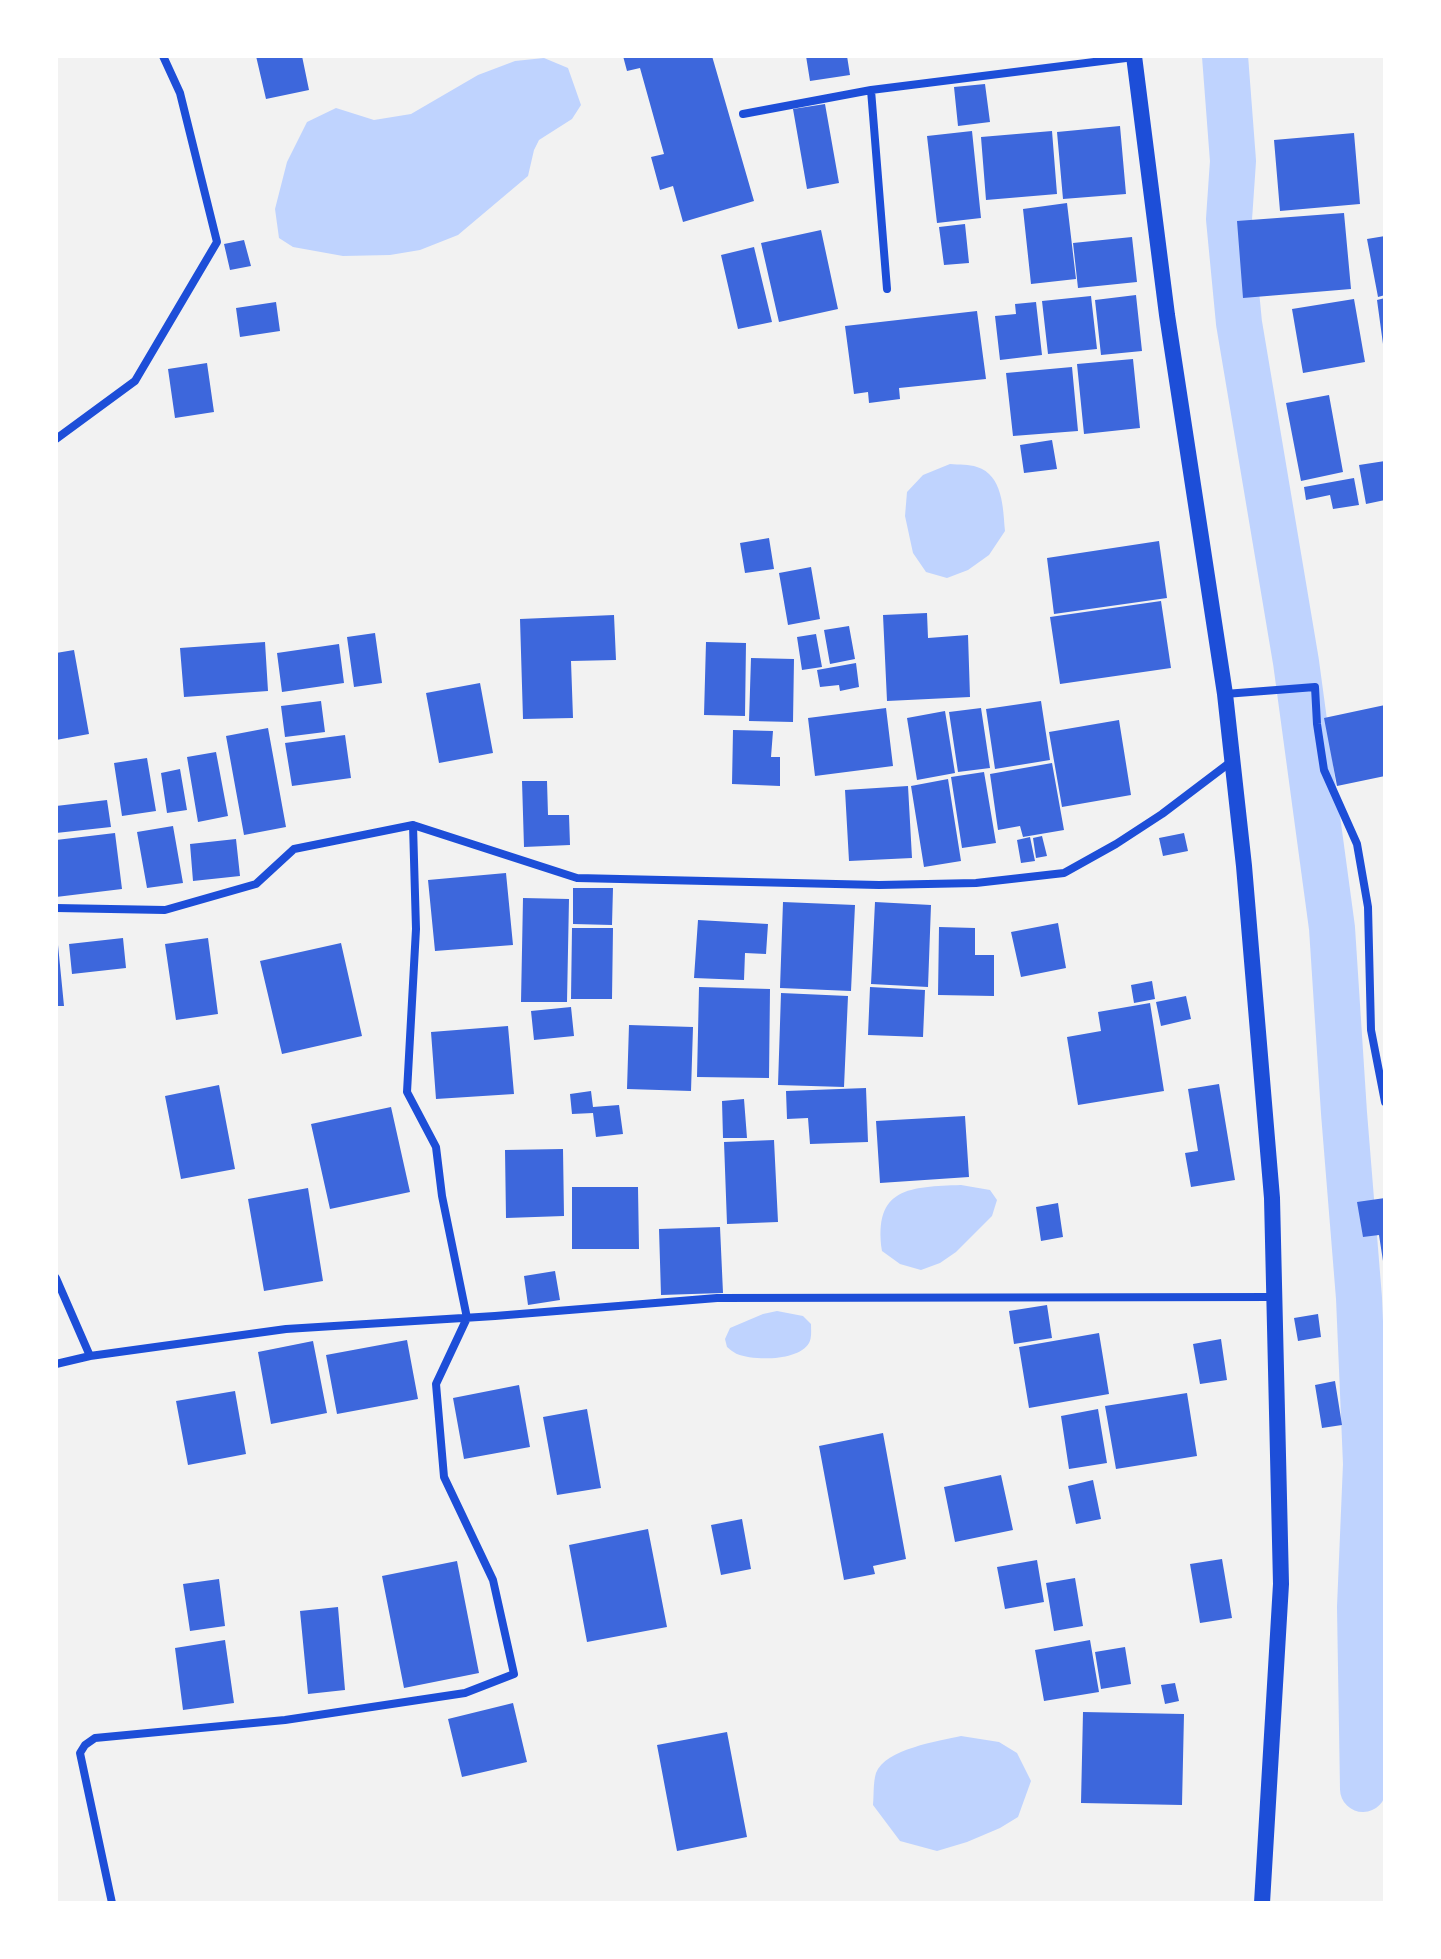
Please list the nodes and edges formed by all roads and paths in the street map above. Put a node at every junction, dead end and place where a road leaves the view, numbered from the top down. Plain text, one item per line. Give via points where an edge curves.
1 (163, 56) edge
2 (1134, 57) edge
3 (871, 90) junction
4 (743, 114) dead end
5 (887, 289) dead end
6 (56, 439) edge
7 (1225, 694) junction
8 (1232, 760) junction
9 (413, 825) junction
10 (56, 908) edge
11 (1385, 1102) edge
12 (56, 1278) edge
13 (1275, 1297) junction
14 (467, 1318) junction
15 (90, 1356) junction
16 (56, 1364) edge
17 (112, 1903) edge
18 (1262, 1903) edge

1 - 6 street via 180,93 217,242 135,381
2 - 3 street
2 - 7 main road
3 - 4 street
3 - 5 street
7 - 8 main road
7 - 11 street via 1315,687 1324,770 1357,844 1368,907 1371,1030
8 - 9 street via 1162,814 1064,873 976,883 577,878
8 - 13 main road via 1272,1198
9 - 10 street via 294,849 256,884 165,910
9 - 14 street via 416,929 407,1092 436,1147
12 - 15 street
13 - 14 street via 717,1298
13 - 18 main road via 1281,1584
14 - 15 street via 286,1329
14 - 17 street via 436,1384 444,1477 493,1580 514,1674 465,1693 285,1720 95,1738 80,1753
15 - 16 street

